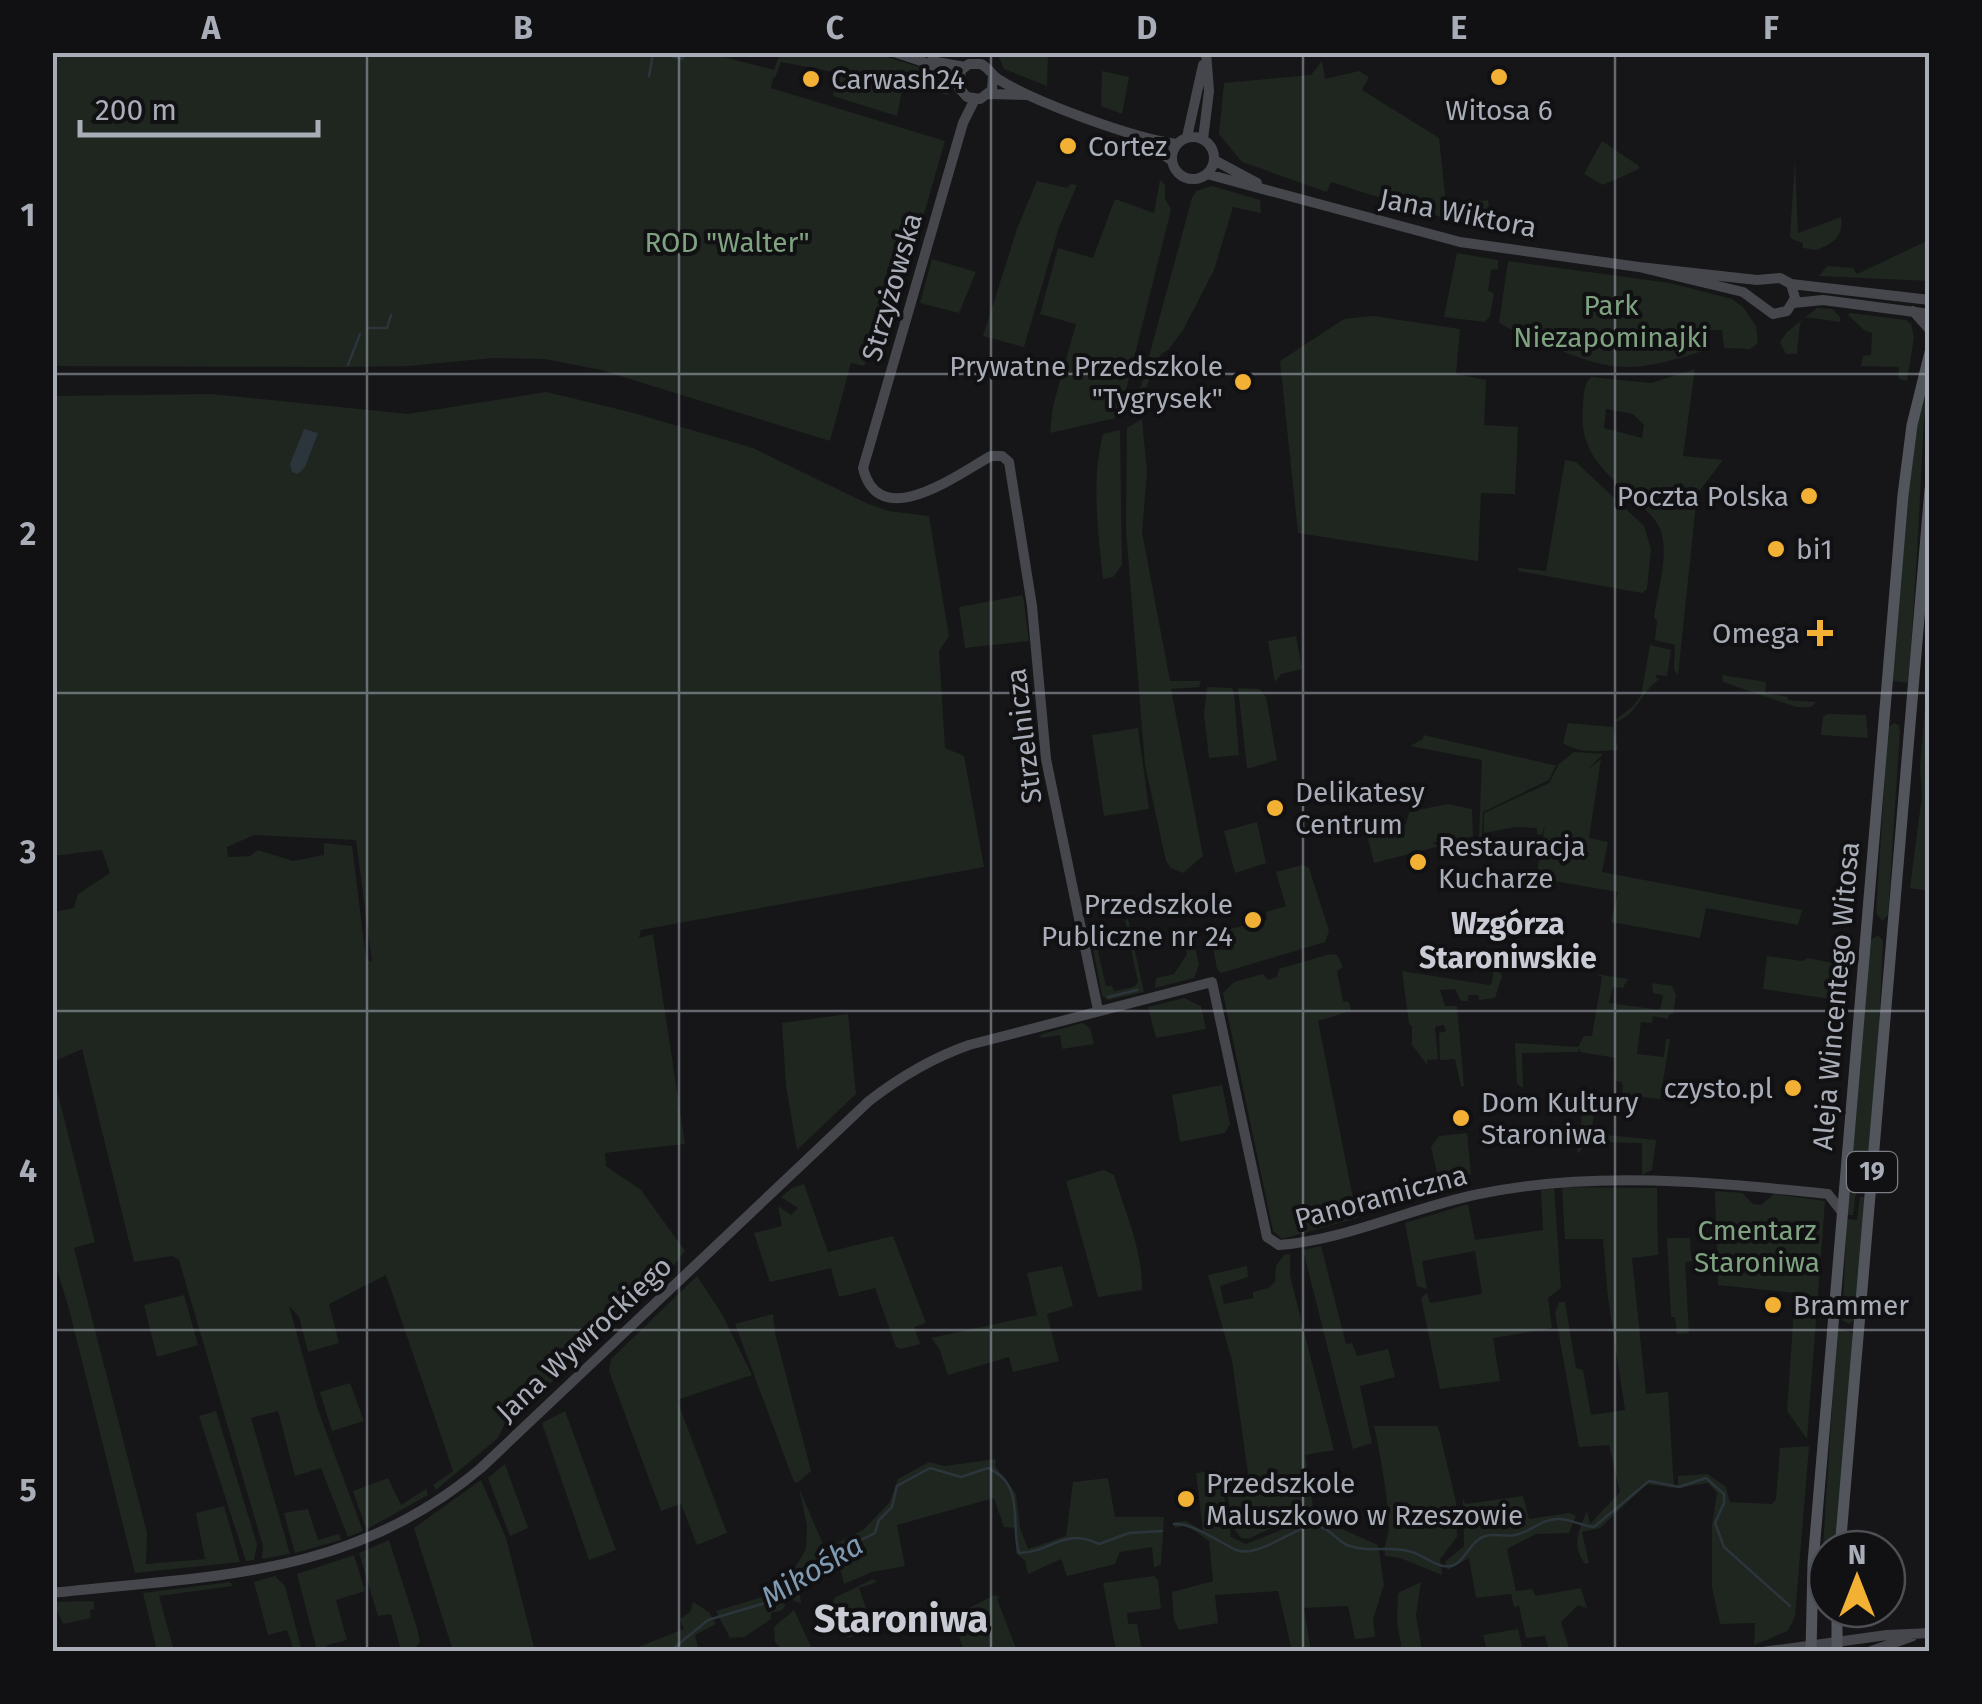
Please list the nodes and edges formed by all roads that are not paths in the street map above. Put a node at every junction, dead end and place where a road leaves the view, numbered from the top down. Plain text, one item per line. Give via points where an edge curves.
1 (894, 52) edge
2 (1206, 54) edge
3 (921, 60) junction
4 (965, 66) junction
5 (993, 76) junction
6 (958, 79) junction
7 (988, 94) junction
8 (1029, 95) junction
9 (969, 97) junction
10 (1143, 138) junction
11 (1202, 139) junction
12 (1182, 141) junction
13 (1214, 160) junction
14 (1172, 161) junction
15 (1206, 174) junction
16 (1272, 190) junction
17 (1639, 267) junction
18 (1769, 279) junction
19 (1791, 284) junction
20 (1930, 300) edge
21 (1759, 301) junction
22 (1793, 303) junction
23 (1912, 310) junction
24 (1930, 314) edge
25 (1930, 330) edge
26 (1930, 352) edge
27 (1002, 456) joint
28 (1930, 488) edge
29 (1867, 924) junction
30 (1893, 926) junction
31 (1212, 982) joint
32 (1098, 1010) junction
33 (1846, 1177) junction
34 (1828, 1194) junction
35 (1842, 1213) junction
36 (1834, 1316) junction
37 (1860, 1320) junction
38 (1842, 1529) edge
39 (52, 1593) edge
40 (1924, 1633) edge
41 (1837, 1648) edge
42 (1811, 1649) edge
43 (1763, 1652) edge
44 (1869, 1652) edge

1 - 3 street
2 - 11 street
2 - 12 street
3 - 4 street
3 - 6 street
4 - 5 street via 981,64
4 - 6 street
5 - 7 street
5 - 8 street
6 - 9 street
7 - 8 street
7 - 9 street
8 - 10 street
9 - 27 street, Strzyżowska via 864,463 872,488 900,500
10 - 12 street
10 - 14 street
11 - 12 street
11 - 13 street
12 - 14 street
13 - 15 street
13 - 16 street, Jana Wiktora
14 - 15 street via 1185,178
15 - 16 street, Jana Wiktora
16 - 17 street, Jana Wiktora via 1460,242
17 - 18 street, Jana Wiktora
17 - 21 street, Jana Wiktora
18 - 19 street
18 - 21 street
19 - 20 street
19 - 22 street
21 - 22 street via 1773,314
22 - 23 street
23 - 24 street
23 - 25 street
26 - 29 main road, Aleja Wincentego Witosa / 19 via 1907,459
27 - 32 street, Strzelnicza via 1011,466 1030,592 1046,759
28 - 30 main road, Aleja Wincentego Witosa / 19
29 - 30 main road
29 - 33 main road, Aleja Wincentego Witosa / 19
30 - 37 main road, Aleja Wincentego Witosa / 19
31 - 32 street, Jana Wywrockiego
31 - 34 street, Panoramiczna via 1268,1236 1280,1246 1473,1195 1558,1180 1710,1182
32 - 39 street, Jana Wywrockiego via 954,1050 883,1090 481,1468 415,1516 342,1550 285,1565
33 - 34 street
33 - 35 main road, Aleja Wincentego Witosa / 19
34 - 35 street
35 - 36 main road, Aleja Wincentego Witosa / 19
36 - 37 main road via 1846,1328
36 - 42 main road, Aleja Wincentego Witosa / 19
37 - 38 main road, Aleja Wincentego Witosa / 19
40 - 41 street
40 - 44 street
41 - 42 street
42 - 43 street

